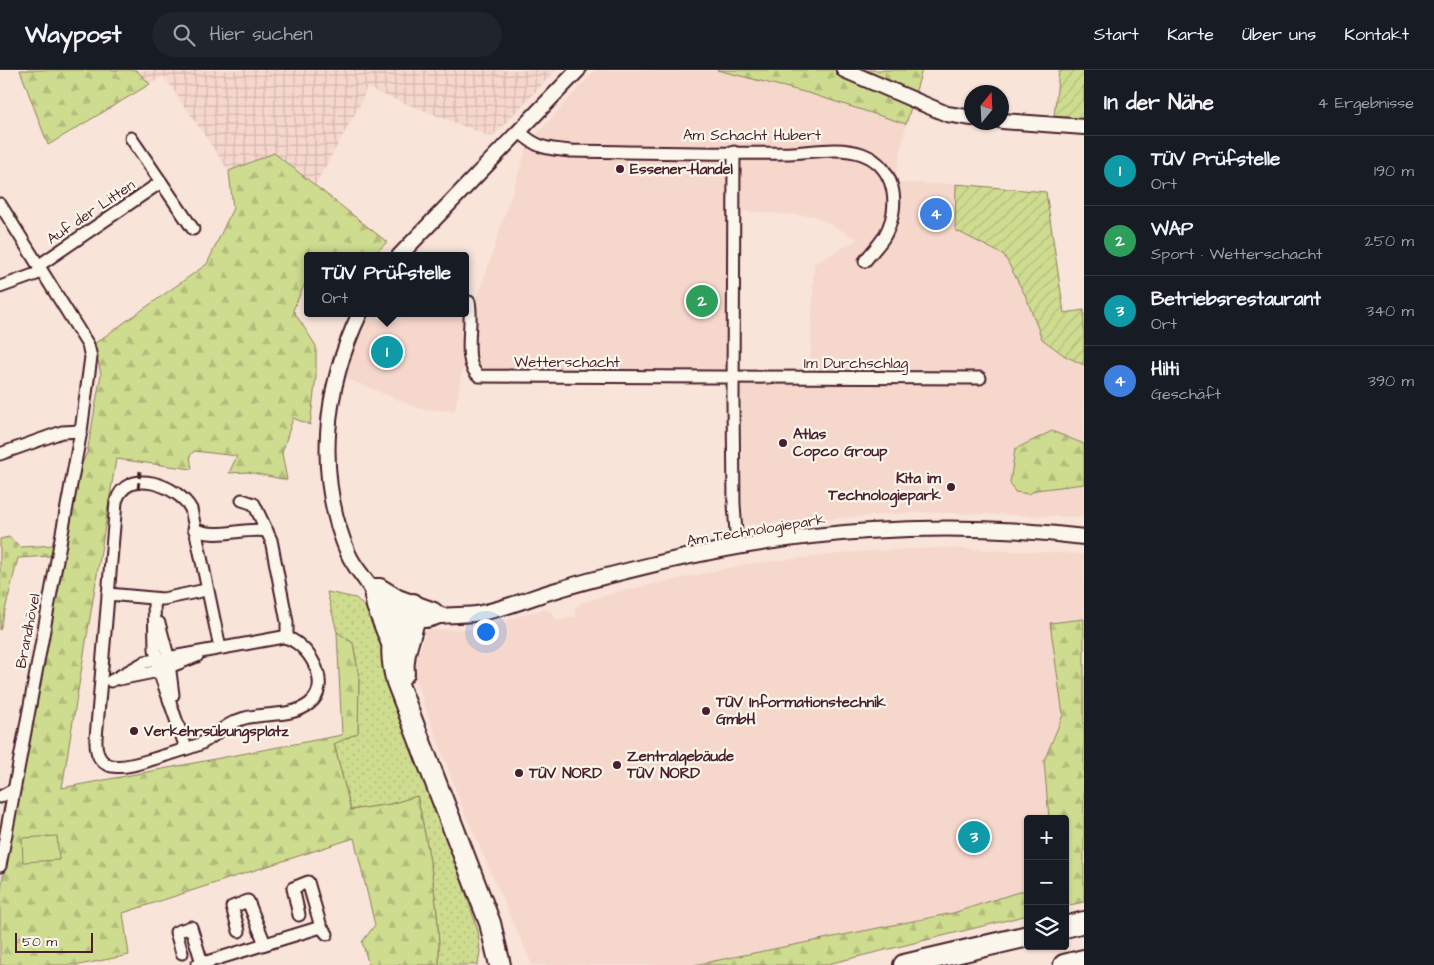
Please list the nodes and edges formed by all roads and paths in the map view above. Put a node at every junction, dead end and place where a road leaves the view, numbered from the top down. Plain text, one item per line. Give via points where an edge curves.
1 (578, 70) edge
2 (844, 70) edge
3 (964, 117) edge
4 (1009, 122) edge
5 (1084, 127) edge
6 (519, 131) junction
7 (131, 138) dead end
8 (734, 152) junction
9 (160, 182) junction
10 (0, 204) edge
11 (193, 229) dead end
12 (403, 252) edge
13 (865, 261) dead end
14 (40, 269) junction
15 (0, 287) edge
16 (469, 302) dead end
17 (358, 317) edge
18 (733, 377) junction
19 (980, 378) dead end
20 (81, 431) junction
21 (0, 454) edge
22 (242, 500) dead end
23 (257, 511) junction
24 (194, 529) junction
25 (245, 529) junction
26 (267, 531) junction
27 (1084, 537) edge
28 (737, 547) junction
29 (206, 590) junction
30 (372, 591) junction
31 (108, 594) junction
32 (154, 599) junction
33 (410, 611) junction
34 (287, 637) junction
35 (391, 641) junction
36 (214, 649) junction
37 (164, 663) junction
38 (106, 683) junction
39 (186, 748) junction
40 (13, 790) junction
41 (0, 797) edge
42 (0, 866) edge
43 (299, 915) dead end
44 (1084, 922) edge
45 (1069, 926) edge
46 (240, 932) dead end
47 (1024, 937) edge
48 (265, 944) junction
49 (182, 953) dead end
50 (1084, 960) edge
51 (200, 964) edge
52 (500, 965) edge
53 (512, 965) edge
54 (904, 965) edge
55 (1064, 965) edge

1 - 6 street
2 - 3 street via 947,114
4 - 5 street
6 - 8 street, Am Schacht Hubert via 532,143 572,152
6 - 12 street
7 - 9 street
8 - 13 street, Am Schacht Hubert via 848,150 878,164 895,194 894,208 884,236
8 - 18 street
9 - 11 street
9 - 14 street, Auf der Litten
10 - 14 street, Brandhövel
14 - 15 street, Auf der Litten
14 - 20 street, Brandhövel via 90,351 91,368
16 - 18 street, Wetterschacht via 470,363 479,376
17 - 30 street, Am Technologiepark via 334,384 327,433 327,462 340,533 356,569
18 - 19 street, Im Durchschlag
18 - 28 street
20 - 21 street via 62,432
20 - 40 street, Brandhövel
22 - 23 street via 254,504
23 - 25 street
23 - 26 street
24 - 25 street via 222,535
24 - 29 street
24 - 31 street via 187,502 173,490 148,483 134,482 126,486 116,502
25 - 26 street
26 - 34 street via 287,622
27 - 28 street, Am Technologiepark via 932,529 863,532
28 - 33 street, Am Technologiepark via 589,580 483,613 441,616 434,610
29 - 32 street
29 - 36 street
30 - 33 street, Am Technologiepark
30 - 35 highway
31 - 32 street
31 - 38 street
32 - 37 street
33 - 35 highway
33 - 53 highway via 402,659 405,682
34 - 36 street via 252,640
34 - 39 street via 298,644 318,670 321,682 314,699 304,708 290,713 260,714 237,720 206,740
35 - 52 highway via 391,662 397,682 490,923
36 - 37 street
37 - 38 street via 145,662
37 - 39 street
38 - 39 street via 96,744 103,761 127,767
40 - 41 street
40 - 42 street, Brandhövel
43 - 48 street via 293,888 308,882 324,931
44 - 45 highway
46 - 48 street via 232,907 248,901
47 - 54 highway
48 - 51 street
49 - 51 street via 176,932 192,927
50 - 55 highway

